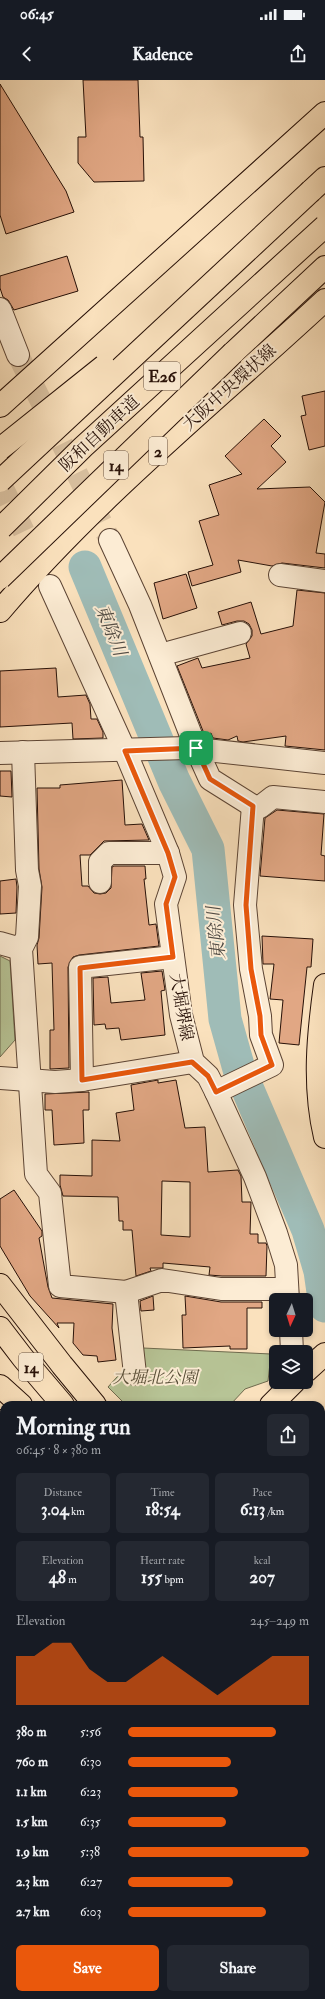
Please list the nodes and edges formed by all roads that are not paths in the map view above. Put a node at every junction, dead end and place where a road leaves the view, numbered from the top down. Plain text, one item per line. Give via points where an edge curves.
1 (325, 113) edge
2 (318, 185) edge
3 (325, 226) edge
4 (325, 267) edge
5 (325, 300) edge
6 (0, 310) edge
7 (18, 355) tunnel mouth
8 (0, 406) edge
9 (0, 449) edge
10 (0, 480) edge
11 (1, 529) edge
12 (110, 540) tunnel mouth
13 (280, 575) dead end
14 (0, 578) edge
15 (325, 581) edge
16 (50, 586) dead end
17 (0, 611) edge
18 (240, 633) dead end
19 (160, 655) junction
20 (192, 748) junction
21 (125, 751) junction
22 (23, 752) junction
23 (0, 753) edge
24 (325, 763) edge
25 (325, 802) edge
26 (253, 806) junction
27 (168, 853) junction
28 (100, 882) dead end
29 (0, 943) edge
30 (21, 949) junction
31 (173, 957) junction
32 (325, 985) edge
33 (192, 1062) junction
34 (0, 1078) edge
35 (82, 1080) junction
36 (29, 1081) junction
37 (216, 1092) junction
38 (325, 1137) edge
39 (0, 1285) edge
40 (126, 1292) junction
41 (275, 1293) edge
42 (288, 1293) edge
43 (0, 1328) edge
44 (325, 1354) edge
45 (313, 1364) edge
46 (135, 1374) dead end
47 (0, 1386) edge
48 (287, 1389) edge
49 (17, 1401) edge
50 (60, 1401) edge
51 (92, 1401) edge
52 (275, 1401) edge

1 - 8 main road
2 - 9 main road, E26, bridge via 225,258 114,357
2 - 10 main road, 阪和自動車道 / E26, bridge
3 - 11 main road, 阪和自動車道 / E26, bridge via 83,447
4 - 14 main road, 14, bridge
5 - 17 main road, 大阪中央環状線 / 2 via 117,487
6 - 7 street
12 - 19 street
13 - 15 street
16 - 21 street, 大堀堺線
18 - 19 street
19 - 20 street
20 - 21 street
20 - 24 street
20 - 26 street via 210,779
21 - 22 street
21 - 27 street, 大堀堺線
22 - 23 street
22 - 30 street via 27,870 30,886 28,937
25 - 26 street via 273,797 260,807
26 - 37 street via 246,905 251,969 261,1035 272,1065
27 - 28 street via 109,853 100,862
27 - 31 street, 大堀堺線 via 175,877 166,904
29 - 30 street
30 - 36 street
31 - 33 street, 大堀堺線 via 181,1015
31 - 35 street via 80,968
32 - 38 main road via 318,1031 317,1083
33 - 35 street
33 - 37 street, 大堀堺線 via 208,1076
34 - 36 street
35 - 36 street
36 - 40 street via 36,1174 50,1193 60,1286
37 - 42 street, 大堀堺線 via 255,1177 276,1233 286,1265
39 - 51 main road
40 - 41 street via 162,1280 221,1289
40 - 46 street
43 - 50 main road, 14
44 - 45 main road
47 - 49 main road, 14
48 - 52 main road

